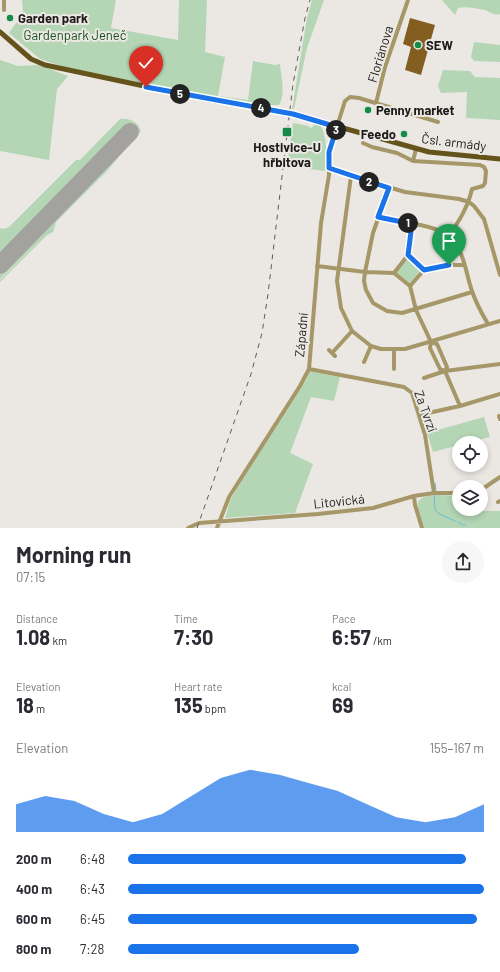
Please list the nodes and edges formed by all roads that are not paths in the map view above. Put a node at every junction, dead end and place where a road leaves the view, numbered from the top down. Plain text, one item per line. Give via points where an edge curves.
1 (4, 0) edge
2 (408, 0) edge
3 (4, 10) dead end
4 (0, 32) edge
5 (376, 103) junction
6 (438, 122) dead end
7 (337, 127) junction
8 (363, 143) dead end
9 (416, 149) junction
10 (500, 159) edge
11 (413, 161) junction
12 (329, 168) junction
13 (351, 176) junction
14 (389, 188) junction
15 (469, 202) junction
16 (378, 217) junction
17 (412, 224) junction
18 (449, 236) junction
19 (408, 255) junction
20 (464, 265) junction
21 (317, 266) junction
22 (338, 268) junction
23 (424, 270) junction
24 (365, 272) junction
25 (394, 273) junction
26 (500, 275) edge
27 (410, 286) junction
28 (472, 292) junction
29 (416, 310) junction
30 (500, 321) edge
31 (488, 324) junction
32 (352, 331) junction
33 (430, 342) junction
34 (371, 346) junction
35 (394, 350) junction
36 (332, 353) dead end
37 (364, 362) dead end
38 (500, 364) edge
39 (309, 369) junction
40 (394, 369) dead end
41 (445, 371) junction
42 (424, 378) dead end
43 (500, 394) edge
44 (460, 406) junction
45 (419, 415) junction
46 (500, 478) edge
47 (488, 486) edge
48 (434, 493) junction
49 (452, 493) edge
50 (414, 496) junction
51 (220, 522) junction
52 (188, 528) edge
53 (217, 528) edge
54 (422, 528) edge

1 - 3 street
2 - 5 street, Floriánova via 385,67
4 - 7 main road, Čsl. armády via 31,59 45,65 293,114
5 - 6 street
5 - 7 street, Floriánova via 350,97 346,101
7 - 9 main road, Čsl. armády
7 - 12 street, Západní via 329,152
8 - 11 street via 397,153
9 - 10 main road, Čsl. armády via 438,154
9 - 11 street
11 - 15 street via 452,162 484,167 485,182 472,189
12 - 13 street
12 - 21 street, Západní
13 - 14 street
13 - 22 street
14 - 15 street
14 - 16 street
15 - 18 street
15 - 26 street via 484,219
16 - 17 street
16 - 24 street via 372,233
17 - 18 street via 437,230
17 - 19 street
18 - 20 street via 459,247
19 - 23 street
19 - 25 street
20 - 23 street
20 - 28 street
21 - 22 street
21 - 39 street, Západní
22 - 24 street
22 - 32 street via 338,298
23 - 27 street
24 - 25 street
24 - 29 street via 366,290 379,307 402,313
25 - 27 street
27 - 29 street
28 - 29 street
28 - 31 street
29 - 33 street
30 - 31 street
31 - 33 street
32 - 34 street
32 - 36 street
33 - 35 street
33 - 41 street via 430,348 440,369
33 - 41 street via 437,344 447,367
34 - 35 street
34 - 37 street
35 - 40 street
38 - 41 street
39 - 45 street, Za Tvrzí via 404,386 412,393
39 - 51 street, Západní via 229,496
41 - 42 street
41 - 44 street
43 - 44 street
44 - 45 street
45 - 48 street, Za Tvrzí via 425,435
46 - 47 street
48 - 49 street, Litovická
48 - 50 street, Litovická
50 - 51 street, Litovická via 373,508
50 - 54 street
51 - 52 street, Litovická via 199,523
51 - 53 street, Západní

